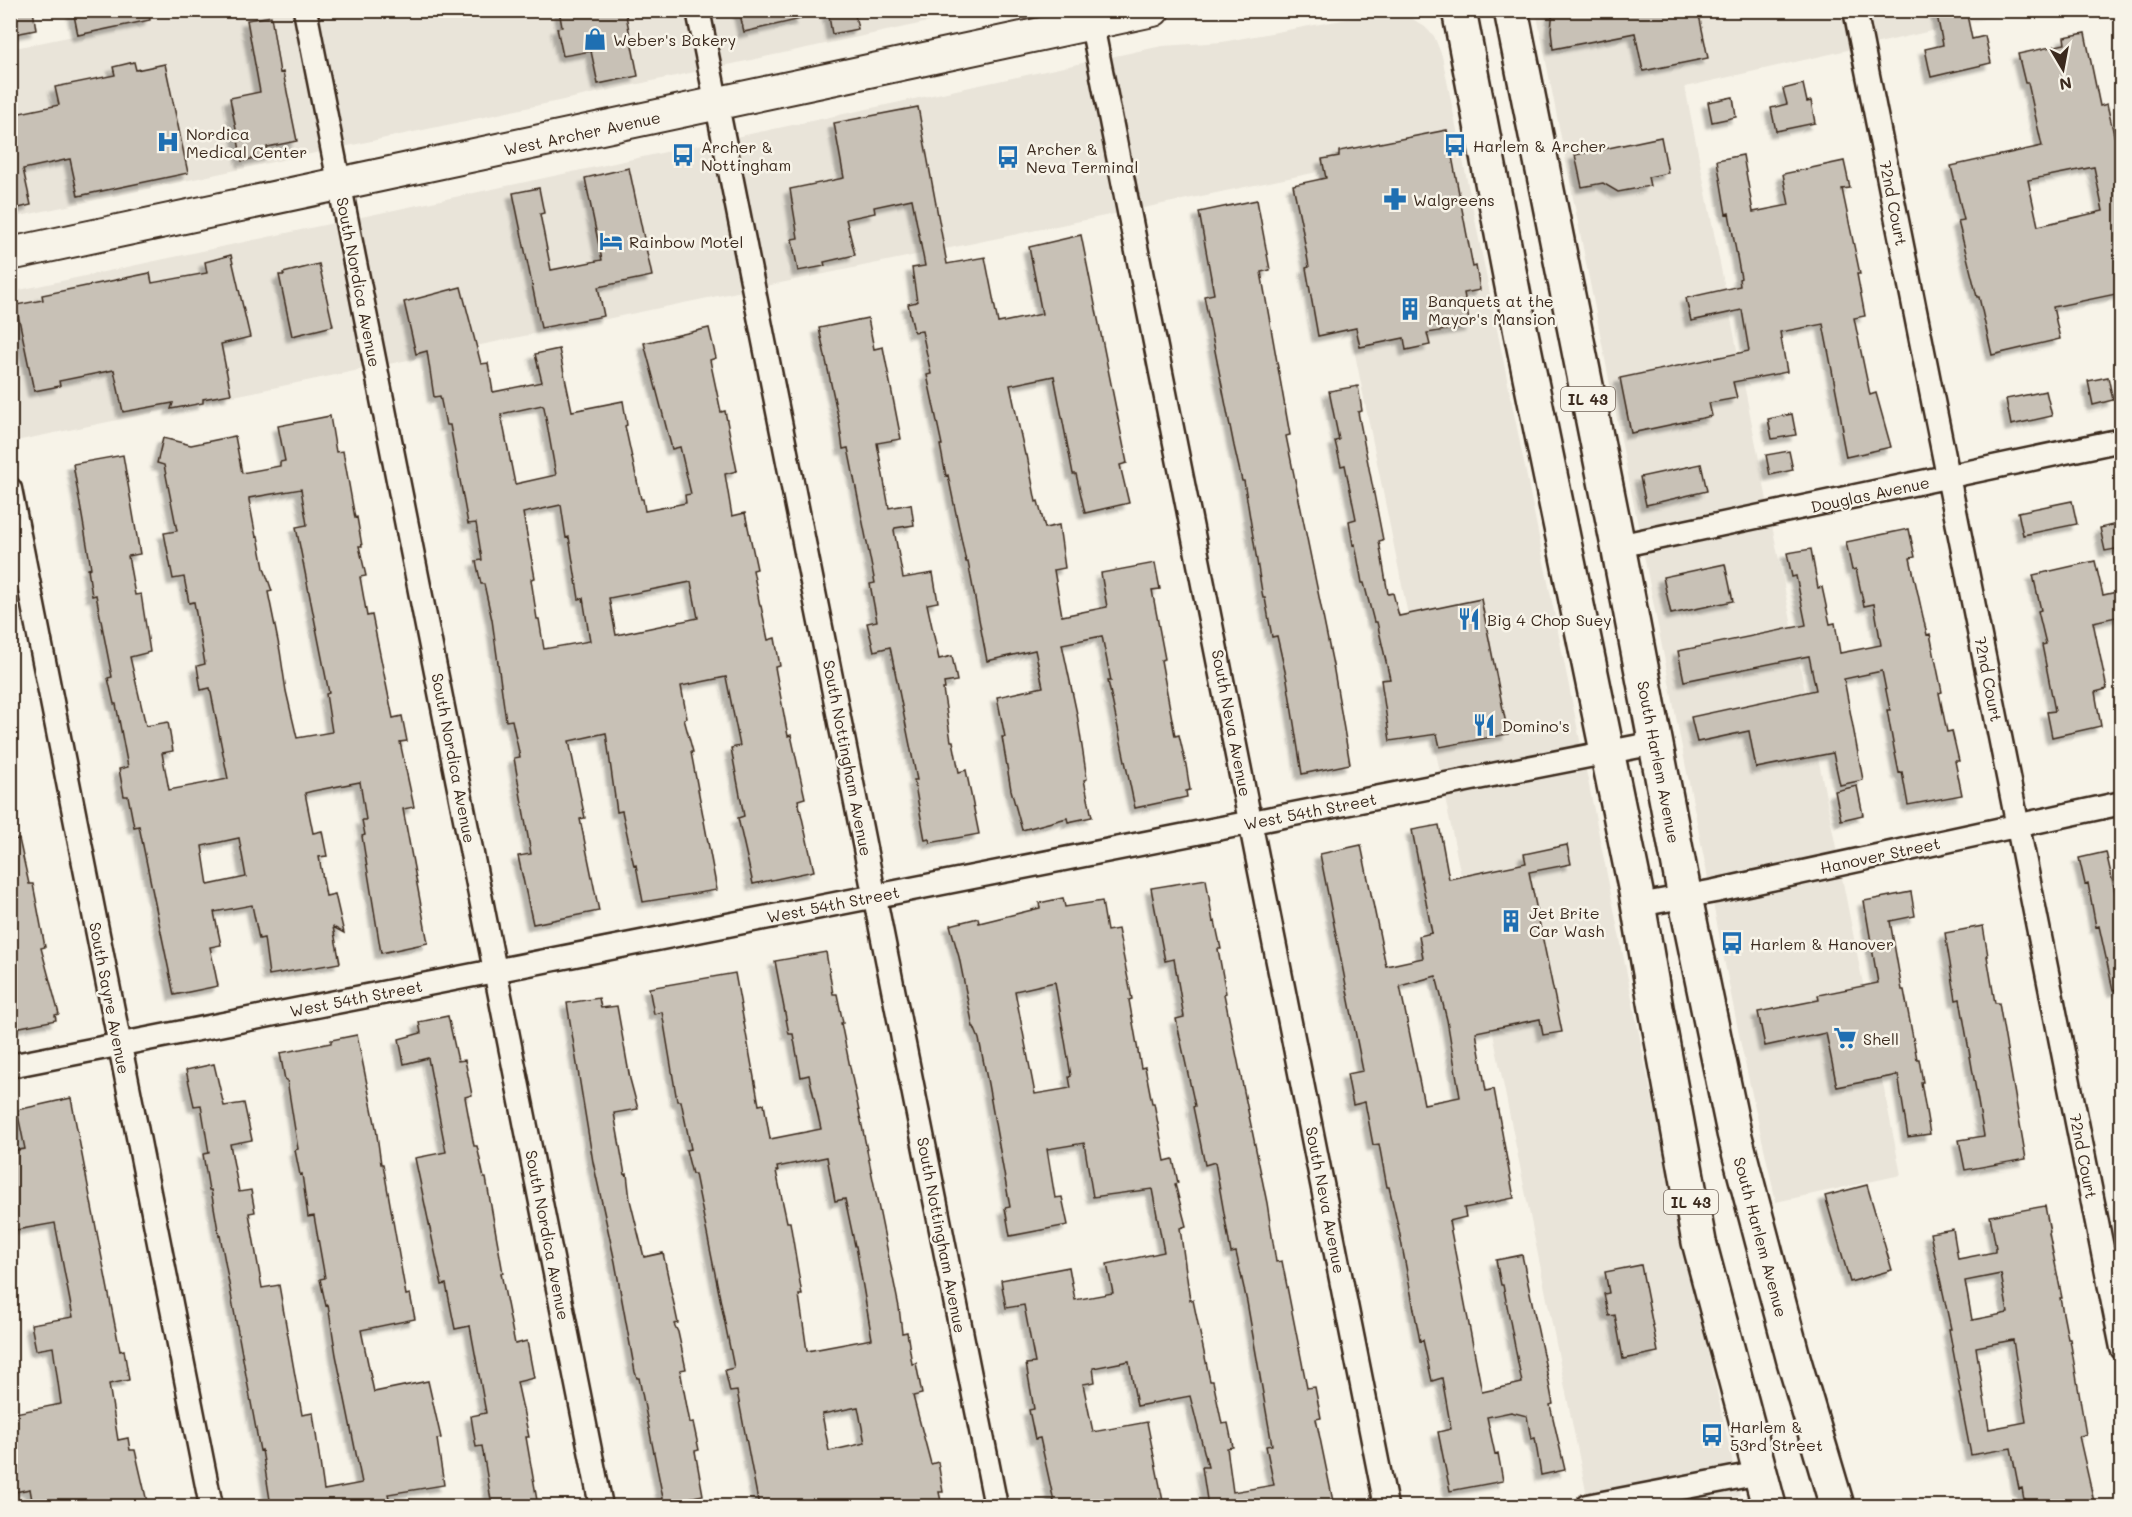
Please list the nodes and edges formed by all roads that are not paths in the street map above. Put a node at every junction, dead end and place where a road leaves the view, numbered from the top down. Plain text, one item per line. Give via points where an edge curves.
1 (305, 10) edge
2 (698, 10) edge
3 (1153, 10) edge
4 (1459, 10) edge
5 (1511, 10) edge
6 (1855, 10) edge
7 (1090, 17) edge
8 (717, 103) junction
9 (340, 186) junction
10 (10, 254) edge
11 (2121, 441) edge
12 (1949, 477) junction
13 (10, 489) edge
14 (1618, 546) junction
15 (1655, 743) junction
16 (1607, 753) junction
17 (2121, 803) edge
18 (1251, 822) junction
19 (2019, 825) junction
20 (875, 896) junction
21 (1685, 897) junction
22 (1639, 905) junction
23 (496, 970) junction
24 (119, 1044) junction
25 (10, 1066) edge
26 (2121, 1348) edge
27 (1760, 1473) junction
28 (211, 1506) edge
29 (601, 1506) edge
30 (996, 1506) edge
31 (1386, 1506) edge
32 (1587, 1506) edge
33 (1769, 1506) edge
34 (1837, 1506) edge

1 - 9 street, South Nordica Avenue
2 - 8 street, South Nottingham Avenue
3 - 7 main road, West Archer Avenue
4 - 16 main road, IL 43
5 - 14 main road, South Harlem Avenue / IL 43
6 - 12 street, 72nd Court
7 - 8 main road, West Archer Avenue
7 - 18 street, South Neva Avenue
8 - 9 main road, West Archer Avenue
8 - 20 street, South Nottingham Avenue
9 - 10 main road, West Archer Avenue
9 - 23 street, South Nordica Avenue
11 - 12 street, Douglas Avenue
12 - 14 street, Douglas Avenue
12 - 19 street, 72nd Court
13 - 24 street, South Sayre Avenue
14 - 15 main road, South Harlem Avenue / IL 43
15 - 16 street, West 54th Street
15 - 21 main road, South Harlem Avenue / IL 43
16 - 18 street, West 54th Street
16 - 22 main road, IL 43
17 - 19 street, Hanover Street
18 - 20 street, West 54th Street
18 - 31 street, South Neva Avenue
19 - 21 street, Hanover Street
19 - 26 street, 72nd Court
20 - 23 street, West 54th Street
20 - 30 street, South Nottingham Avenue
21 - 22 street, Hanover Street
21 - 34 main road, South Harlem Avenue / IL 43 via 1741,1159
22 - 27 main road, IL 43 via 1699,1242
23 - 24 street, West 54th Street
23 - 29 street, South Nordica Avenue
24 - 25 street, West 54th Street
24 - 28 street, South Sayre Avenue
27 - 32 street
27 - 33 main road, IL 43

